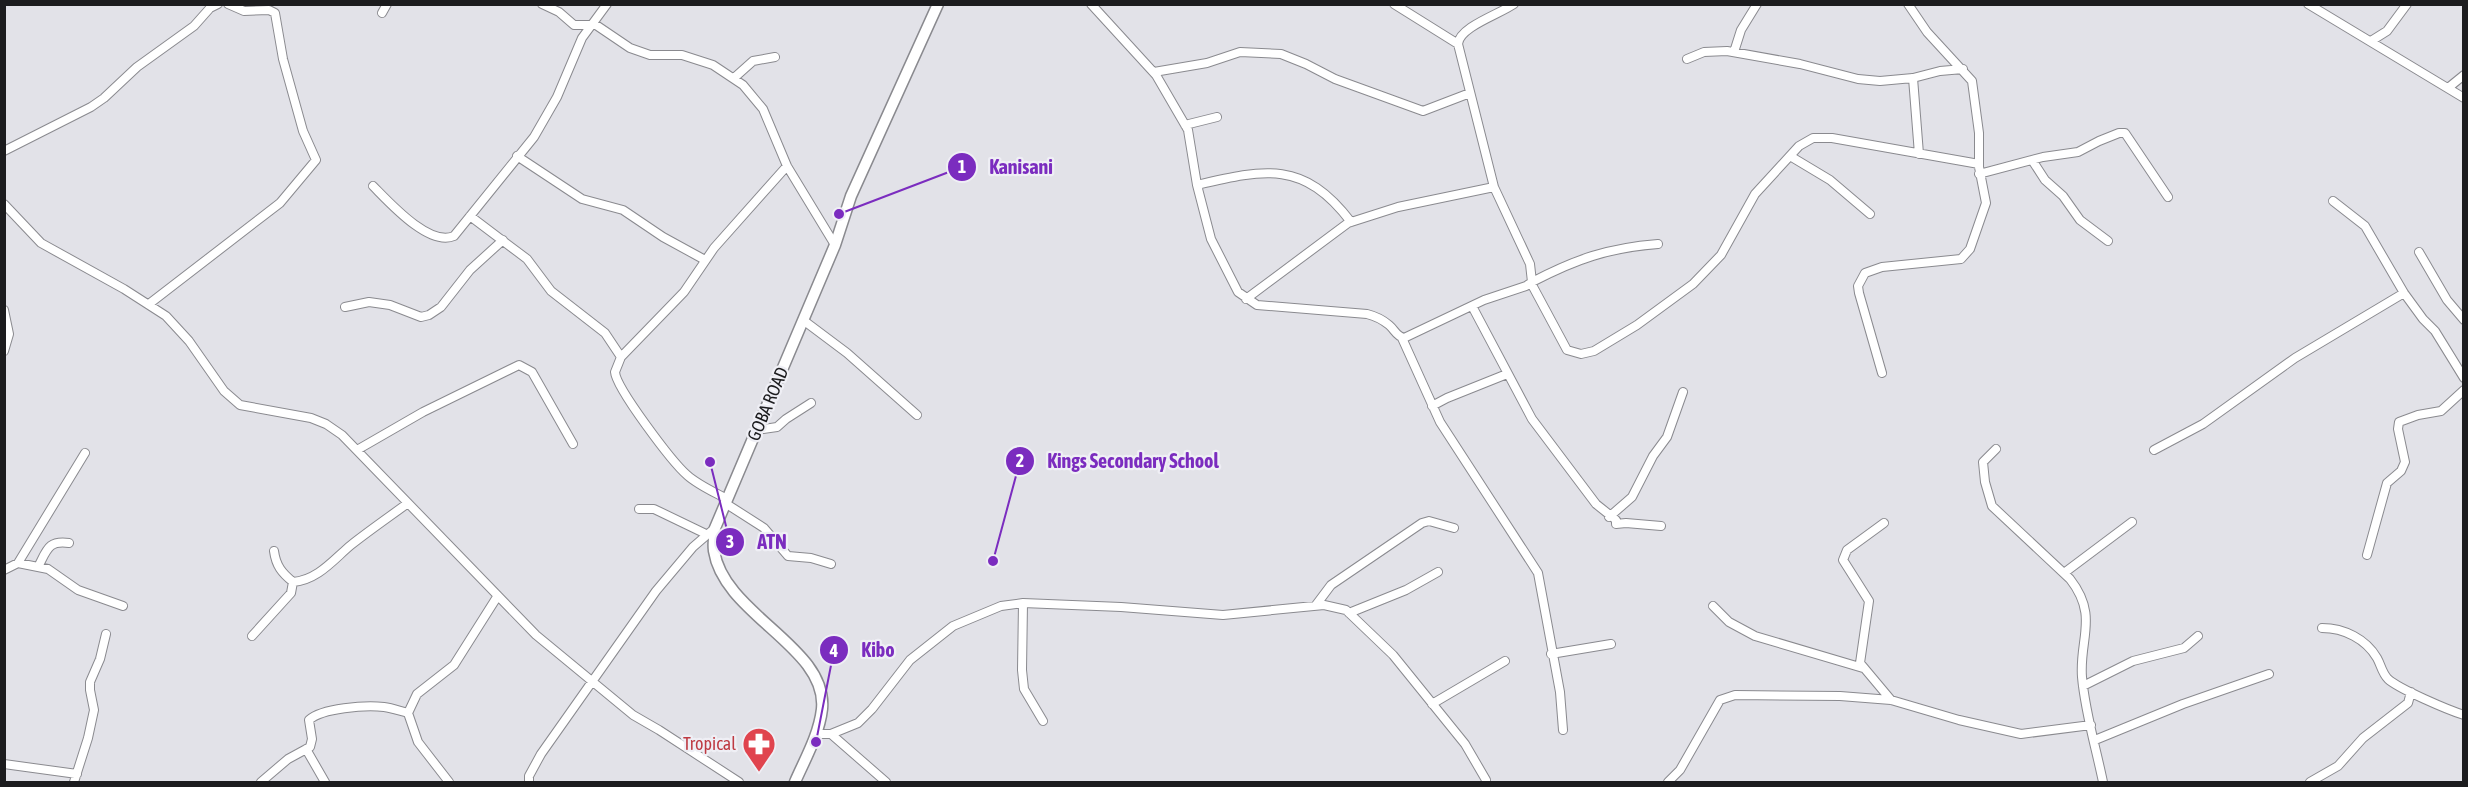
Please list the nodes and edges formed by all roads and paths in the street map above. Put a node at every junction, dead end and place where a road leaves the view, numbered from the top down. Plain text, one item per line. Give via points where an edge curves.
1 (218, 4) edge
2 (228, 4) edge
3 (387, 4) edge
4 (542, 4) edge
5 (607, 4) edge
6 (938, 4) edge
7 (1091, 4) edge
8 (1102, 4) edge
9 (1394, 4) edge
10 (1514, 4) edge
11 (1757, 4) edge
12 (1908, 4) edge
13 (2308, 4) edge
14 (2407, 4) edge
15 (382, 13) dead end
16 (1098, 14) junction
17 (593, 24) junction
18 (2371, 41) junction
19 (1458, 44) junction
20 (1734, 52) junction
21 (775, 57) dead end
22 (1687, 59) dead end
23 (1963, 69) junction
24 (1154, 72) junction
25 (2463, 75) edge
26 (734, 78) junction
27 (1913, 78) junction
28 (2448, 88) junction
29 (1470, 93) junction
30 (2463, 98) edge
31 (1217, 117) dead end
32 (1185, 125) junction
33 (4, 151) edge
34 (1919, 154) junction
35 (517, 156) junction
36 (1790, 156) junction
37 (2032, 160) junction
38 (1979, 164) junction
39 (787, 166) junction
40 (1979, 174) junction
41 (1197, 185) junction
42 (373, 186) dead end
43 (1494, 187) junction
44 (2168, 197) dead end
45 (2333, 201) dead end
46 (4, 204) edge
47 (1870, 214) dead end
48 (470, 216) junction
49 (1351, 222) junction
50 (503, 240) junction
51 (2108, 241) dead end
52 (1658, 244) dead end
53 (835, 245) junction
54 (2419, 252) dead end
55 (705, 260) junction
56 (1531, 283) junction
57 (2404, 293) junction
58 (1246, 299) junction
59 (149, 304) junction
60 (1472, 306) junction
61 (345, 308) dead end
62 (4, 310) edge
63 (803, 320) junction
64 (2463, 320) edge
65 (6, 323) edge
66 (1402, 338) junction
67 (4, 351) edge
68 (621, 357) junction
69 (1882, 373) dead end
70 (1507, 374) junction
71 (2463, 378) edge
72 (2463, 390) edge
73 (1683, 392) dead end
74 (811, 403) dead end
75 (1432, 406) junction
76 (917, 415) dead end
77 (757, 430) junction
78 (573, 444) dead end
79 (1996, 449) dead end
80 (357, 450) junction
81 (2154, 450) dead end
82 (85, 453) dead end
83 (726, 501) junction
84 (408, 503) junction
85 (639, 509) dead end
86 (1609, 517) junction
87 (2132, 522) dead end
88 (1884, 523) dead end
89 (1661, 526) dead end
90 (1454, 528) dead end
91 (711, 531) junction
92 (69, 543) dead end
93 (274, 551) dead end
94 (2367, 555) dead end
95 (18, 563) junction
96 (831, 564) dead end
97 (38, 567) junction
98 (4, 570) edge
99 (1438, 572) dead end
100 (2064, 573) junction
101 (293, 582) junction
102 (497, 597) junction
103 (1023, 603) junction
104 (1316, 605) junction
105 (123, 606) dead end
106 (1713, 606) dead end
107 (1349, 613) junction
108 (2322, 628) dead end
109 (106, 634) dead end
110 (252, 636) dead end
111 (2198, 636) dead end
112 (1611, 644) dead end
113 (1551, 654) junction
114 (1505, 661) dead end
115 (1863, 668) junction
116 (2269, 674) dead end
117 (591, 683) junction
118 (2084, 686) junction
119 (2411, 692) junction
120 (1891, 700) junction
121 (1432, 704) junction
122 (408, 713) junction
123 (2463, 715) edge
124 (1043, 721) dead end
125 (2091, 725) junction
126 (1563, 730) dead end
127 (816, 734) junction
128 (831, 734) junction
129 (2095, 740) junction
130 (306, 749) junction
131 (4, 764) edge
132 (77, 774) junction
133 (1486, 780) dead end
134 (74, 783) edge
135 (261, 783) edge
136 (325, 783) edge
137 (449, 783) edge
138 (529, 783) edge
139 (739, 783) edge
140 (795, 783) edge
141 (886, 783) edge
142 (1668, 783) edge
143 (2103, 783) edge
144 (2310, 783) edge

1 - 33 street via 91,107
2 - 59 street via 244,11 274,13 303,131 316,160 280,203
3 - 15 street
4 - 17 street via 574,25
5 - 17 street
6 - 53 main road, GOBA ROAD via 851,196
7 - 16 street
8 - 16 street
9 - 19 street
10 - 19 street via 1465,31
11 - 20 street via 1741,30
12 - 23 street via 1927,33
13 - 18 street
14 - 18 street via 2387,31
16 - 24 street
17 - 26 street via 645,54 682,55 713,64
17 - 35 street via 582,38 549,111
18 - 28 street
19 - 29 street
20 - 22 street via 1711,51
20 - 27 street via 1858,79
21 - 26 street via 753,61
23 - 27 street
23 - 38 street via 1975,88
24 - 29 street via 1207,63 1240,52 1269,52 1295,58 1335,80 1423,111
24 - 32 street
25 - 28 street
26 - 39 street via 759,103
27 - 34 street
28 - 30 street
29 - 43 street
31 - 32 street
32 - 41 street via 1191,139
34 - 36 street via 1821,137 1802,143
34 - 38 street
35 - 48 street
35 - 55 street via 582,199 623,210
36 - 47 street via 1830,180
36 - 56 street via 1755,195 1730,241 1701,278 1594,351 1581,354 1567,350
37 - 40 street
37 - 44 street via 2078,153 2125,133
37 - 51 street via 2083,222
38 - 40 street
39 - 53 street
39 - 55 street
40 - 69 street via 1986,203 1964,257 1873,269 1860,282 1859,293
41 - 49 street via 1266,172 1285,173 1334,200
41 - 58 street via 1217,253 1235,288
42 - 48 street via 420,229 437,236 454,236
43 - 49 street via 1398,207
43 - 56 street via 1530,264
45 - 57 street via 2365,226
46 - 59 street via 41,243
48 - 50 street
49 - 58 street
50 - 61 street via 429,315 421,317 369,302
50 - 68 street via 530,262 551,291 604,333
52 - 56 street via 1611,250 1571,262
53 - 63 main road, GOBA ROAD
54 - 64 street
55 - 68 street via 686,289
56 - 60 street
57 - 71 street via 2435,331
57 - 81 street via 2295,358 2203,424
58 - 66 street via 1257,305 1367,314 1387,323
59 - 80 street via 179,329 224,392 240,405 311,418 326,424
60 - 66 street
60 - 70 street
62 - 65 street
63 - 76 street
63 - 77 main road, GOBA ROAD
65 - 67 street via 9,334
66 - 75 street
68 - 83 street via 615,372 617,381 672,460 690,478
70 - 75 street
70 - 86 street via 1532,419
72 - 94 street via 2441,411 2399,422 2405,462 2387,483
73 - 86 street via 1667,437 1632,497
74 - 77 street via 778,427
75 - 113 street via 1538,573
77 - 83 main road, GOBA ROAD
78 - 80 street via 532,372 519,365 435,405
79 - 100 street via 1983,462 1990,502
80 - 84 street
82 - 95 street
83 - 91 main road, GOBA ROAD
83 - 96 street via 764,528 788,556
84 - 101 street via 319,573
84 - 102 street
85 - 91 street via 654,509
86 - 89 street via 1616,524
87 - 100 street
88 - 115 street via 1847,550 1843,560 1869,598 1861,648
90 - 104 street via 1429,521 1422,523 1331,585
91 - 117 street via 656,591
91 - 127 main road, GOBA ROAD via 714,553 727,582 740,600 803,658 813,674 822,708
92 - 97 street via 51,544
93 - 101 street via 277,566
95 - 97 street
95 - 98 street
97 - 105 street via 78,590
99 - 107 street
100 - 118 street via 2079,594 2085,615
101 - 110 street via 291,593
102 - 117 street
102 - 122 street via 455,662 417,694
103 - 104 street via 1223,615
103 - 124 street via 1023,684
103 - 128 street via 1001,606 953,626 910,660 865,717
104 - 107 street via 1339,607
106 - 115 street via 1729,622 1755,636
107 - 121 street via 1393,656
108 - 119 street via 2340,629 2361,641 2387,678
109 - 132 street via 90,682 94,711
111 - 118 street via 2184,648 2133,661
112 - 113 street
113 - 126 street
114 - 121 street
115 - 120 street
116 - 129 street
117 - 138 street via 541,754
117 - 139 street via 633,715
118 - 125 street
119 - 123 street
119 - 144 street via 2410,701 2363,738 2338,766
120 - 125 street via 2015,733
120 - 142 street via 1745,694 1724,698
121 - 133 street via 1465,744
122 - 130 street via 385,707 358,707 317,714 309,720 312,744
122 - 137 street via 418,742
125 - 129 street
127 - 128 street
127 - 140 main road, GOBA ROAD
128 - 141 street
129 - 143 street
130 - 135 street
130 - 136 street
131 - 132 street
132 - 134 street

